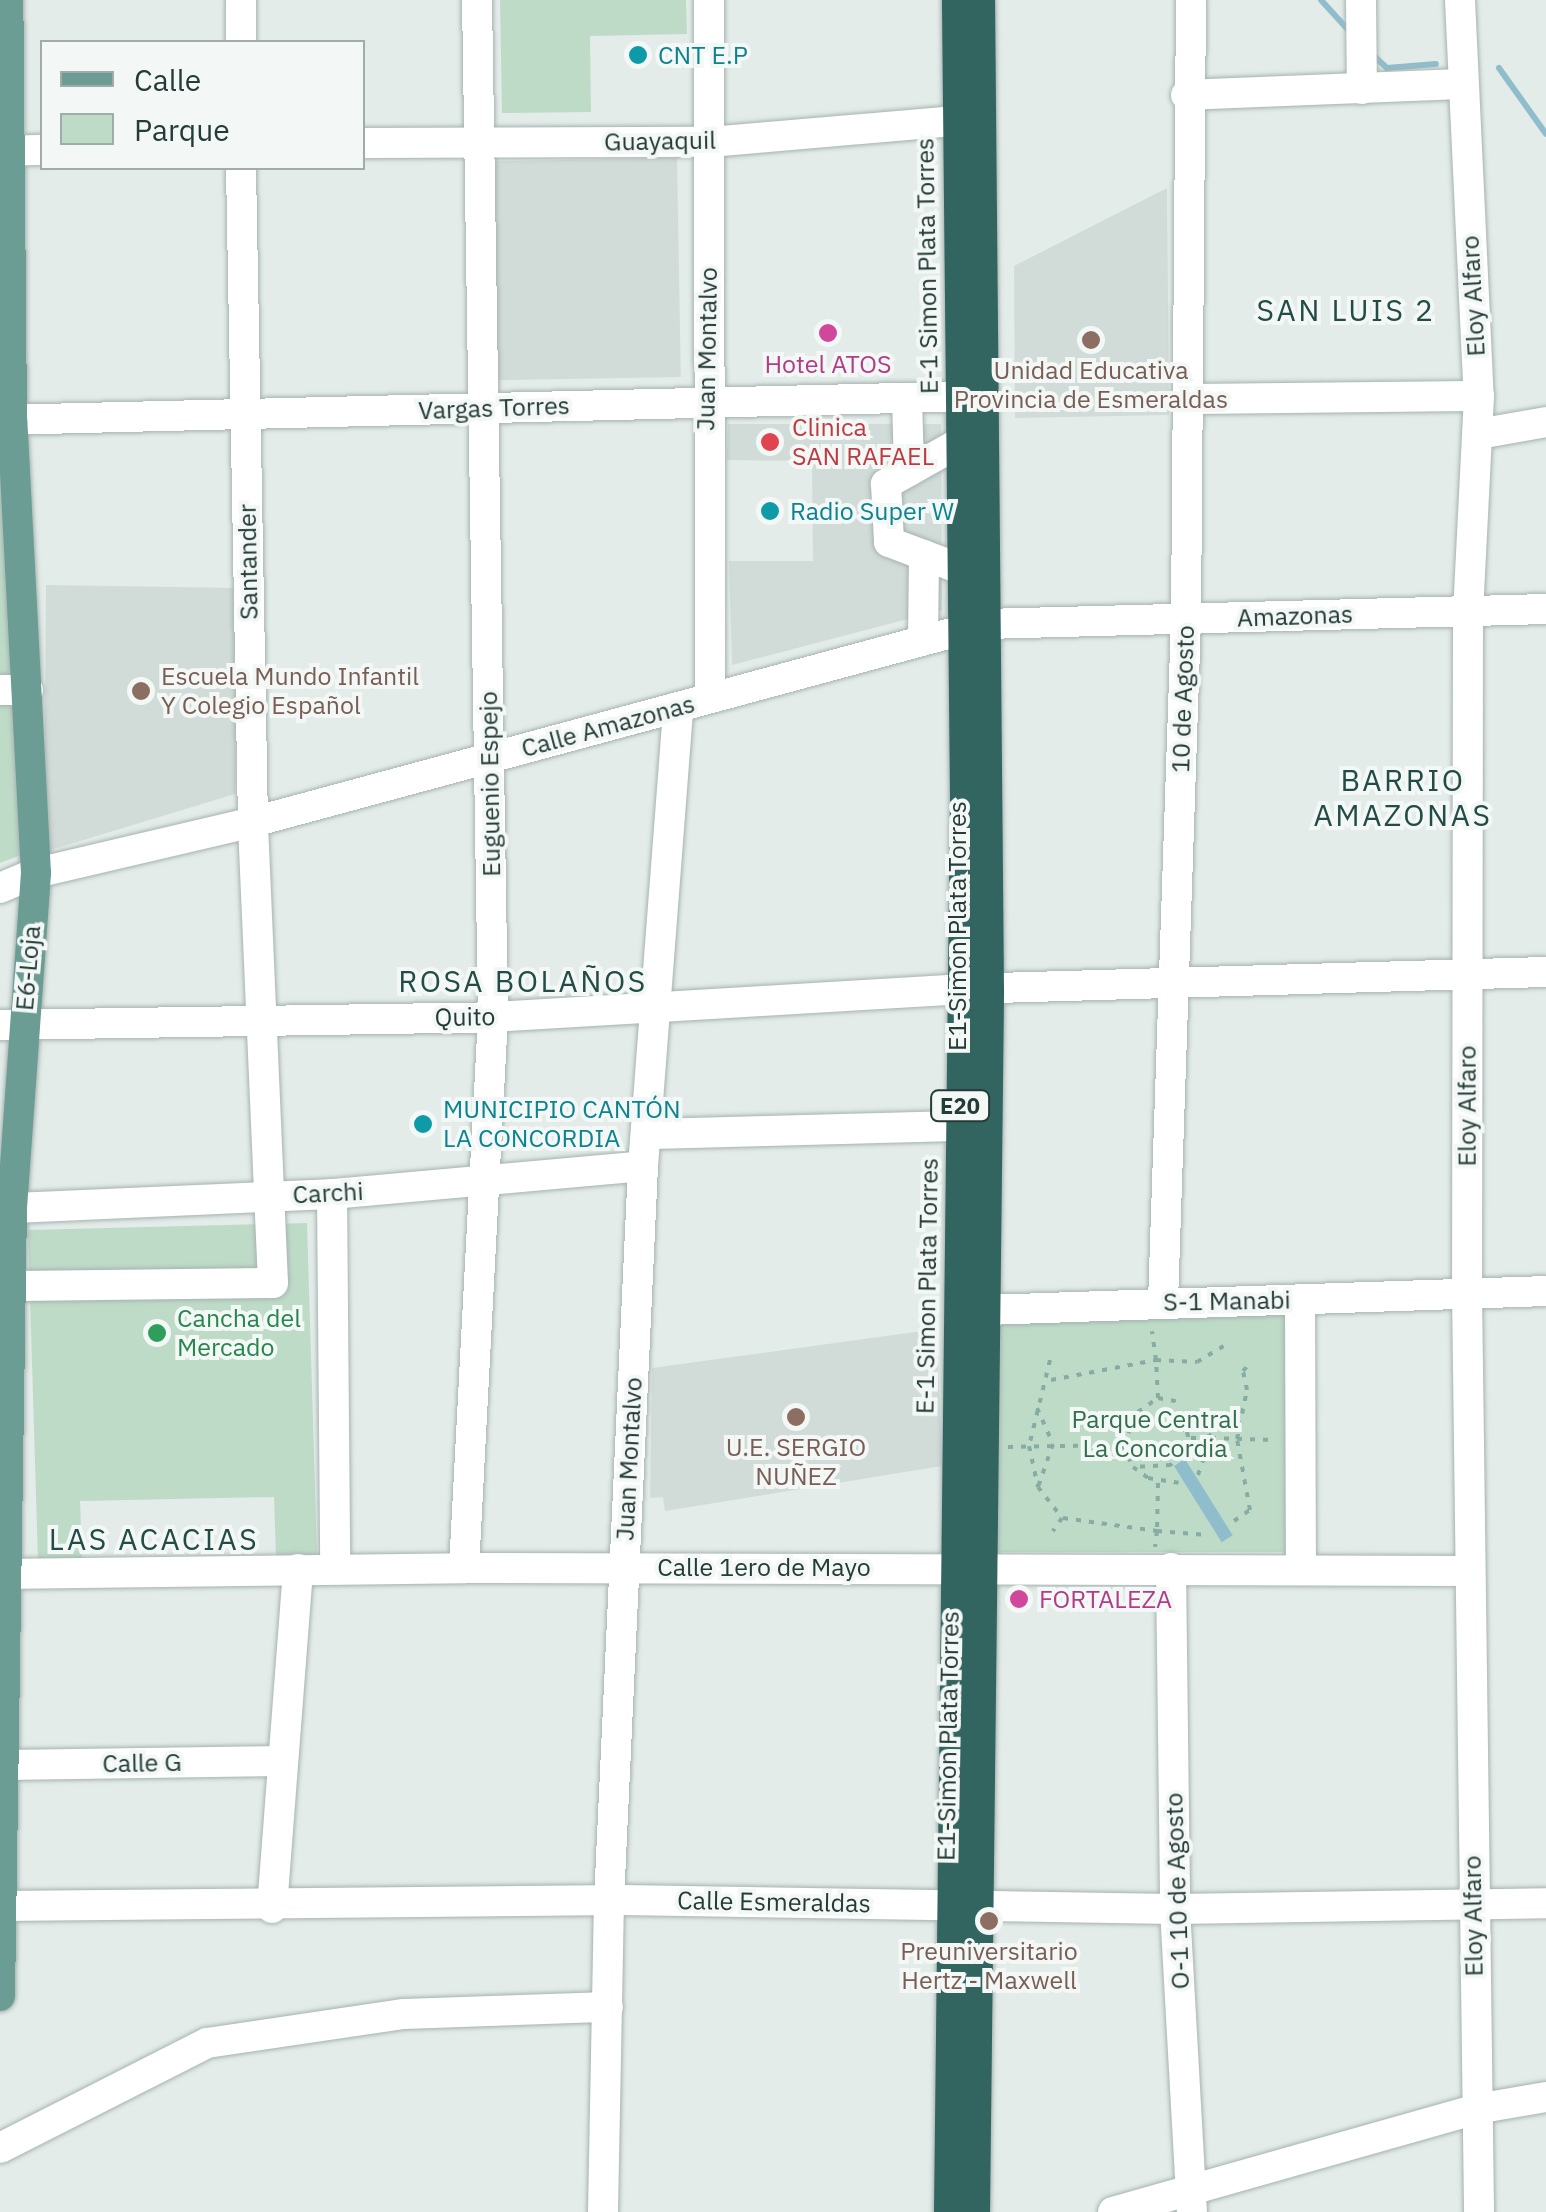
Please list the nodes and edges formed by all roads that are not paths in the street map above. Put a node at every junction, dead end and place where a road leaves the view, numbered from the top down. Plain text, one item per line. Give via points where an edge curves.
1 (8, 0) edge
2 (241, 0) edge
3 (477, 0) edge
4 (709, 0) edge
5 (957, 0) edge
6 (980, 0) edge
7 (1190, 0) edge
8 (1361, 0) edge
9 (1460, 0) edge
10 (241, 40) edge
11 (1459, 84) junction
12 (1362, 89) junction
13 (1186, 95) junction
14 (956, 121) junction
15 (479, 142) junction
16 (710, 142) junction
17 (365, 143) edge
18 (40, 151) edge
19 (3, 164) edge
20 (241, 170) edge
21 (973, 396) junction
22 (1479, 396) junction
23 (907, 398) junction
24 (1185, 399) junction
25 (705, 404) junction
26 (480, 408) junction
27 (244, 416) junction
28 (6, 420) edge
29 (1546, 422) edge
30 (1478, 434) junction
31 (959, 443) junction
32 (909, 471) junction
33 (924, 555) junction
34 (961, 569) junction
35 (1546, 609) edge
36 (1468, 611) junction
37 (1186, 620) junction
38 (973, 626) junction
39 (923, 639) junction
40 (14, 690) edge
41 (710, 698) junction
42 (678, 707) junction
43 (490, 758) junction
44 (253, 822) junction
45 (36, 873) junction
46 (0, 888) edge
47 (1546, 972) edge
48 (1468, 975) junction
49 (1173, 983) junction
50 (976, 989) junction
51 (656, 1008) junction
52 (493, 1016) junction
53 (266, 1019) junction
54 (12, 1024) edge
55 (960, 1126) junction
56 (648, 1134) junction
57 (643, 1166) junction
58 (480, 1181) junction
59 (332, 1194) junction
60 (268, 1195) junction
61 (12, 1208) junction
62 (9, 1273) edge
63 (1546, 1291) edge
64 (1467, 1292) junction
65 (1300, 1300) junction
66 (1156, 1309) junction
67 (986, 1310) junction
68 (1163, 1560) junction
69 (966, 1567) junction
70 (336, 1568) junction
71 (464, 1568) junction
72 (624, 1568) junction
73 (298, 1569) junction
74 (1301, 1570) junction
75 (1467, 1571) junction
76 (2, 1574) edge
77 (284, 1761) junction
78 (1, 1765) edge
79 (610, 1901) junction
80 (1472, 1902) junction
81 (1546, 1903) edge
82 (962, 1904) junction
83 (2, 1906) edge
84 (272, 1908) junction
85 (1175, 1910) junction
86 (0, 1996) edge
87 (608, 2006) junction
88 (1546, 2096) edge
89 (1476, 2110) junction
90 (0, 2148) edge
91 (1193, 2202) edge
92 (603, 2212) edge
93 (949, 2212) edge
94 (975, 2212) edge
95 (1114, 2212) edge
96 (1478, 2212) edge

1 - 19 main road, E6-Loja
2 - 10 street
3 - 15 street, Euguenio Espejo
4 - 16 street, Juan Montalvo
5 - 14 highway, E-1 Simon Plata Torres / E20
6 - 21 highway, E1-Simon Plata Torres / E20
7 - 13 street, 10 de Agosto
8 - 12 street
9 - 11 street, Eloy Alfaro
11 - 12 street
11 - 22 street, Eloy Alfaro
12 - 13 street
13 - 24 street, 10 de Agosto
14 - 16 street, Guayaquil
14 - 21 highway, E-1 Simon Plata Torres / E20
15 - 16 street, Guayaquil
15 - 17 street, Guayaquil
15 - 26 street, Euguenio Espejo
16 - 25 street, Juan Montalvo
18 - 19 street
19 - 28 main road, E6-Loja
20 - 27 street, Santander
21 - 23 street, Vargas Torres
21 - 31 highway, E-1 Simon Plata Torres / E20
21 - 38 highway, E1-Simon Plata Torres / E20
22 - 24 street
22 - 30 street, Eloy Alfaro
23 - 25 street, Vargas Torres
23 - 32 street
24 - 37 street, 10 de Agosto
25 - 26 street, Vargas Torres
25 - 41 street, Juan Montalvo
26 - 27 street, Vargas Torres
26 - 43 street, Euguenio Espejo
27 - 28 street, Vargas Torres
27 - 44 street, Santander
28 - 40 main road, E6-Loja
29 - 30 street
30 - 36 street, Eloy Alfaro
31 - 32 street
31 - 34 highway, E-1 Simon Plata Torres / E20
32 - 33 street via 886,484 889,542
33 - 34 street
33 - 39 street
34 - 38 highway, E-1 Simon Plata Torres / E20
35 - 36 street, Amazonas
36 - 37 street, Amazonas
36 - 48 street, Eloy Alfaro
37 - 38 street, Amazonas
37 - 49 street, 10 de Agosto
38 - 39 street, Calle Amazonas
38 - 50 highway, E1-Simon Plata Torres / E20
39 - 41 street, Calle Amazonas
40 - 45 main road, E6-Loja
41 - 42 street, Calle Amazonas
42 - 43 street, Calle Amazonas
42 - 51 street, Juan Montalvo
43 - 44 street, Calle Amazonas
43 - 52 street, Euguenio Espejo
44 - 45 street, Calle Amazonas
44 - 53 street, Santander
45 - 46 street, Calle Amazonas
45 - 54 main road, E6-Loja
47 - 48 street, Quito
48 - 49 street, Quito
48 - 64 street, Eloy Alfaro
49 - 50 street, Quito
49 - 66 street, 10 de Agosto
50 - 51 street, Quito
50 - 55 highway, E-1 Simon Plata Torres / E20
50 - 67 highway, E1-Simon Plata Torres / E20
51 - 52 street, Quito
51 - 56 street, Juan Montalvo
52 - 53 street, Quito
52 - 58 street, Euguenio Espejo
53 - 54 street, Quito
53 - 60 street, Santander
54 - 61 main road, E6-Loja
55 - 56 street
55 - 69 highway, E-1 Simon Plata Torres / E20
56 - 57 street, Juan Montalvo
57 - 58 street, Carchi
57 - 72 street, Juan Montalvo
58 - 59 street, Carchi
58 - 71 street, Euguenio Espejo
59 - 60 street, Carchi
59 - 70 street
60 - 61 street, Carchi
60 - 62 street, Santander via 273,1283
61 - 62 main road, E6-Loja
62 - 76 main road, E6-Loja
63 - 64 street, S-1 Manabi
64 - 65 street, S-1 Manabi
64 - 75 street, Eloy Alfaro
65 - 66 street, S-1 Manabi
65 - 74 street
66 - 67 street, S-1 Manabi
67 - 69 highway, E1-Simon Plata Torres / E20 via 983,1448
68 - 69 street, Calle 1ero de Mayo
68 - 74 street, Calle 1ero de Mayo
68 - 85 street, O-1 10 de Agosto
69 - 72 street, Calle 1ero de Mayo
69 - 82 highway, E1-Simon Plata Torres / E20
70 - 71 street, Calle 1ero de Mayo
70 - 73 street, Calle 1ero de Mayo
71 - 72 street, Calle 1ero de Mayo
72 - 79 street, Juan Montalvo
73 - 76 street, Calle 1ero de Mayo
73 - 77 street
74 - 75 street, Calle 1ero de Mayo
75 - 80 street, Eloy Alfaro
76 - 78 main road, E6-Loja
77 - 78 street, Calle G
77 - 84 street
78 - 83 main road, E6-Loja
79 - 82 street, Calle Esmeraldas
79 - 84 street, Calle Esmeraldas
79 - 87 street, Juan Montalvo
80 - 81 street, Calle Esmeraldas
80 - 85 street, Calle Esmeraldas
80 - 89 street, Eloy Alfaro
82 - 85 street, Calle Esmeraldas
82 - 93 highway, E20
82 - 94 highway, E1-Simon Plata Torres / E20
83 - 84 street, Calle Esmeraldas
83 - 86 main road, E6-Loja
85 - 91 street, O-1 10 de Agosto
87 - 90 street via 404,2014 206,2043
87 - 92 street, Juan Montalvo
88 - 89 street
89 - 91 street
89 - 96 street, Eloy Alfaro
91 - 95 street

